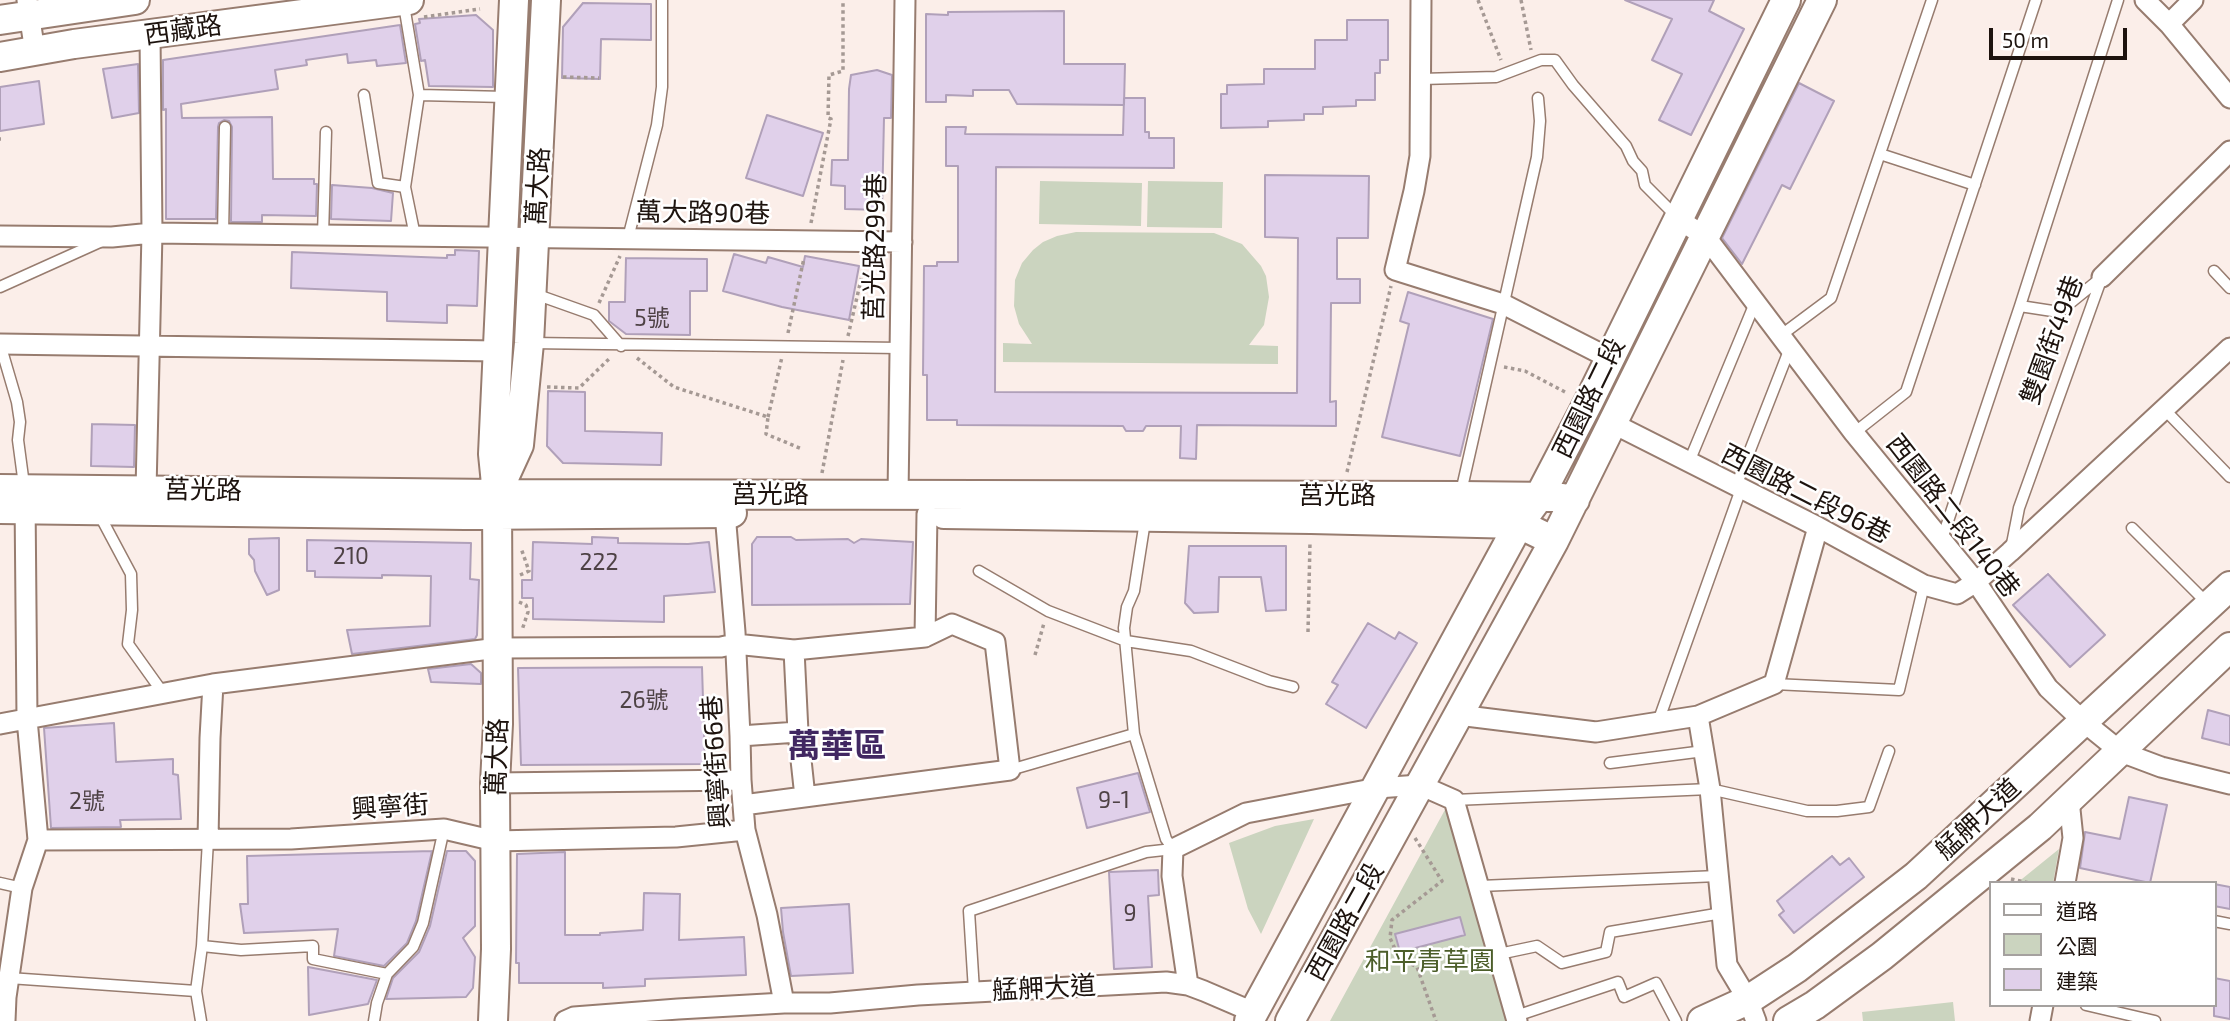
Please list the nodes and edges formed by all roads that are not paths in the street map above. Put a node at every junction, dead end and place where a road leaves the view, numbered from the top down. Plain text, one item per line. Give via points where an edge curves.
1 (135, 0) edge
2 (406, 0) edge
3 (513, 0) edge
4 (546, 0) edge
5 (662, 0) edge
6 (905, 0) edge
7 (1422, 0) edge
8 (1786, 0) edge
9 (1822, 0) edge
10 (1932, 0) edge
11 (2036, 0) edge
12 (2118, 0) edge
13 (2145, 0) edge
14 (2193, 0) edge
15 (28, 7) edge
16 (0, 20) edge
17 (2169, 24) junction
18 (150, 34) junction
19 (36, 52) junction
20 (0, 57) edge
21 (1421, 79) junction
22 (364, 95) dead end
23 (419, 95) junction
24 (509, 97) junction
25 (1538, 98) dead end
26 (2230, 98) edge
27 (225, 127) dead end
28 (326, 132) dead end
29 (2230, 151) edge
30 (1880, 155) junction
31 (1975, 185) junction
32 (405, 187) junction
33 (1678, 219) junction
34 (152, 233) junction
35 (223, 235) junction
36 (323, 235) junction
37 (0, 236) edge
38 (415, 236) junction
39 (111, 237) junction
40 (1706, 237) junction
41 (503, 238) junction
42 (628, 238) junction
43 (534, 239) junction
44 (902, 242) junction
45 (2214, 271) dead end
46 (2102, 277) junction
47 (0, 287) edge
48 (2230, 288) edge
49 (531, 293) junction
50 (1755, 303) junction
51 (1503, 304) junction
52 (2020, 306) junction
53 (1785, 342) junction
54 (529, 343) junction
55 (0, 344) edge
56 (621, 345) junction
57 (151, 348) junction
58 (900, 348) junction
59 (2230, 348) edge
60 (498, 351) junction
61 (1609, 358) junction
62 (2164, 409) junction
63 (1614, 424) junction
64 (1854, 433) junction
65 (1689, 462) junction
66 (2230, 477) edge
67 (1738, 488) junction
68 (146, 490) junction
69 (898, 495) junction
70 (1460, 496) junction
71 (1539, 497) junction
72 (12, 499) edge
73 (1575, 500) junction
74 (496, 505) junction
75 (98, 512) junction
76 (725, 513) junction
77 (927, 514) junction
78 (1146, 517) junction
79 (1519, 524) junction
80 (1818, 527) junction
81 (2132, 528) dead end
82 (1942, 540) junction
83 (1555, 541) junction
84 (2010, 552) junction
85 (979, 571) dead end
86 (1976, 582) junction
87 (1924, 585) junction
88 (2230, 586) edge
89 (2209, 605) junction
90 (925, 637) junction
91 (1126, 641) junction
92 (735, 644) junction
93 (2230, 647) edge
94 (498, 648) junction
95 (794, 650) junction
96 (213, 684) junction
97 (1774, 684) junction
98 (1293, 687) dead end
99 (163, 693) junction
100 (1458, 715) junction
101 (1698, 716) junction
102 (27, 719) junction
103 (1658, 722) junction
104 (2084, 722) junction
105 (0, 724) edge
106 (798, 732) junction
107 (1134, 734) junction
108 (740, 736) junction
109 (1704, 751) junction
110 (1889, 751) dead end
111 (2121, 752) junction
112 (1610, 763) dead end
113 (1010, 771) junction
114 (741, 780) junction
115 (495, 783) junction
116 (2230, 784) edge
117 (1420, 785) junction
118 (1377, 788) junction
119 (1710, 789) junction
120 (805, 797) junction
121 (1454, 800) junction
122 (2068, 800) junction
123 (743, 805) junction
124 (444, 829) junction
125 (745, 830) junction
126 (38, 840) junction
127 (208, 840) junction
128 (495, 841) junction
129 (1173, 849) junction
130 (1718, 876) junction
131 (2065, 881) edge
132 (0, 883) edge
133 (1480, 886) junction
134 (22, 888) junction
135 (1722, 913) junction
136 (202, 946) junction
137 (1499, 954) junction
138 (387, 974) junction
139 (1188, 985) junction
140 (5, 990) edge
141 (196, 990) junction
142 (974, 991) junction
143 (784, 1003) junction
144 (830, 1003) junction
145 (2095, 1007) edge
146 (1752, 1011) edge
147 (1251, 1016) edge
148 (1517, 1018) edge
149 (5, 1021) edge
150 (201, 1021) edge
151 (374, 1021) edge
152 (493, 1021) edge
153 (565, 1021) edge
154 (815, 1021) edge
155 (1290, 1021) edge
156 (1676, 1021) edge
157 (1702, 1021) edge
158 (1787, 1021) edge
159 (2155, 1021) edge

1 - 15 main road, 西藏路
2 - 18 main road, 西藏路
2 - 23 lane
3 - 24 main road, 萬大路
4 - 43 main road, 萬大路
5 - 42 lane via 657,125
6 - 44 street, 莒光路299巷
7 - 21 street
8 - 33 main road, 西園路二段
9 - 40 main road, 西園路二段
10 - 30 lane
11 - 31 lane
12 - 52 lane
13 - 17 street
14 - 17 street
15 - 16 main road, 西藏路
15 - 19 street
17 - 26 street
18 - 19 main road, 西藏路
18 - 34 street
19 - 20 main road, 西藏路
21 - 33 lane via 1474,79 1555,60 1626,146 1645,185
21 - 51 street via 1420,156 1395,270
22 - 32 lane via 378,183
23 - 24 lane
23 - 32 lane
24 - 41 main road, 萬大路
25 - 51 lane via 1537,157
27 - 35 lane
28 - 36 lane
29 - 46 street, 雙園街49巷
30 - 31 lane
30 - 53 lane via 1831,298
31 - 64 lane via 1906,392
32 - 38 lane
33 - 40 street, 西園路二段140巷
33 - 61 main road, 西園路二段
34 - 35 street, 萬大路90巷
34 - 39 street, 萬大路90巷
34 - 57 street
35 - 36 street, 萬大路90巷
36 - 38 street, 萬大路90巷
37 - 39 street, 萬大路90巷
38 - 41 street, 萬大路90巷
39 - 47 lane
40 - 50 street, 西園路二段140巷
40 - 63 main road, 西園路二段
41 - 43 street, 萬大路90巷
41 - 60 main road, 萬大路
42 - 43 street, 萬大路90巷
42 - 44 street, 萬大路90巷
43 - 49 main road, 萬大路
44 - 58 street, 莒光路299巷
45 - 48 lane
46 - 52 lane via 2059,312
46 - 84 lane, 雙園街49巷 via 2019,508
49 - 54 main road, 萬大路
49 - 56 lane via 594,315
50 - 53 street, 西園路二段140巷
50 - 65 lane
51 - 61 street
51 - 70 lane
52 - 82 lane
53 - 64 street, 西園路二段140巷
53 - 67 lane
54 - 56 lane
54 - 74 main road, 萬大路 via 519,445
55 - 57 street
55 - 72 lane via 20,422
56 - 58 lane
57 - 60 street
57 - 68 street
58 - 69 street, 莒光路299巷
59 - 62 street
60 - 74 main road, 萬大路
61 - 71 main road, 西園路二段
62 - 66 lane
62 - 84 street
63 - 65 street, 西園路二段96巷
63 - 73 main road, 西園路二段
64 - 82 street, 西園路二段140巷
65 - 67 street, 西園路二段96巷
67 - 80 street, 西園路二段96巷
67 - 103 lane
68 - 72 main road, 莒光路
68 - 74 main road, 莒光路
69 - 70 main road, 莒光路
69 - 74 main road, 莒光路
70 - 71 main road, 莒光路
71 - 73 main road, 莒光路
71 - 79 main road, 西園路二段
72 - 75 main road, 莒光路
72 - 102 street
73 - 83 main road, 西園路二段
74 - 75 main road, 莒光路
74 - 76 main road, 莒光路
74 - 94 main road, 萬大路
75 - 99 lane via 131,574 128,645
76 - 77 main road, 莒光路
76 - 92 street, 興寧街66巷
77 - 78 main road, 莒光路
77 - 90 street
78 - 79 main road, 莒光路
78 - 91 lane via 1134,591 1127,607
79 - 83 main road
79 - 118 main road, 西園路二段
80 - 87 street, 西園路二段96巷
80 - 97 street
81 - 89 lane
82 - 86 street, 西園路二段140巷
83 - 100 main road, 西園路二段
84 - 86 street
85 - 91 lane via 1048,611
86 - 87 street, 西園路二段96巷 via 1957,594
86 - 104 street, 西園路二段140巷 via 2048,688
87 - 97 lane via 1899,690
88 - 89 main road, 艋舺大道
89 - 104 main road, 艋舺大道
90 - 95 street
90 - 113 street via 952,624 995,642
91 - 98 lane via 1191,651
91 - 107 lane
92 - 94 street
92 - 95 street
92 - 108 street, 興寧街66巷
93 - 111 main road, 艋舺大道
94 - 96 street
94 - 115 main road, 萬大路
95 - 106 street
96 - 99 street
96 - 127 street
97 - 101 street
99 - 102 street
100 - 103 street via 1596,732
100 - 117 main road, 西園路二段
101 - 103 street
101 - 109 street
102 - 105 street
102 - 126 street
104 - 111 street, 西園路二段140巷
104 - 146 main road, 艋舺大道 via 1916,876 1797,968
106 - 108 street
106 - 120 street
107 - 113 lane
107 - 129 lane
108 - 114 street, 興寧街66巷
109 - 112 lane
109 - 119 street
110 - 119 lane via 1869,807 1807,811
111 - 116 street, 西園路二段140巷 via 2161,768
111 - 122 main road, 艋舺大道
113 - 120 street
114 - 115 street
114 - 123 street, 興寧街66巷
115 - 128 main road, 萬大路
117 - 118 street
117 - 121 street
117 - 155 main road, 西園路二段
118 - 129 street via 1245,813
118 - 147 main road, 西園路二段
119 - 121 lane
119 - 130 street
120 - 123 street
121 - 133 street
122 - 131 street via 2073,838
122 - 158 main road, 艋舺大道 via 1882,956
123 - 125 street, 興寧街66巷
124 - 127 street, 興寧街
124 - 128 street, 興寧街
124 - 138 lane via 423,923 413,947
125 - 128 street, 興寧街 via 676,837
125 - 143 street, 興寧街66巷
126 - 127 street, 興寧街
126 - 134 street
127 - 136 lane
128 - 152 main road, 萬大路
129 - 139 street via 1172,876
129 - 142 lane via 1146,852 969,911
130 - 133 lane
130 - 135 street
132 - 134 lane
133 - 137 street
134 - 140 street
135 - 137 lane via 1610,932 1606,952 1562,963 1537,946
135 - 146 street via 1727,965
136 - 138 lane via 241,950 313,946 313,959
136 - 141 lane
137 - 148 street
138 - 151 lane
139 - 142 street, 艋舺大道 via 1166,982
139 - 147 street, 艋舺大道
140 - 141 lane
140 - 149 street
141 - 150 lane
142 - 144 street, 艋舺大道
143 - 144 street, 艋舺大道
143 - 153 street, 艋舺大道
144 - 154 street
145 - 159 lane
146 - 157 main road, 艋舺大道
148 - 156 lane via 1618,982 1624,997 1656,983

